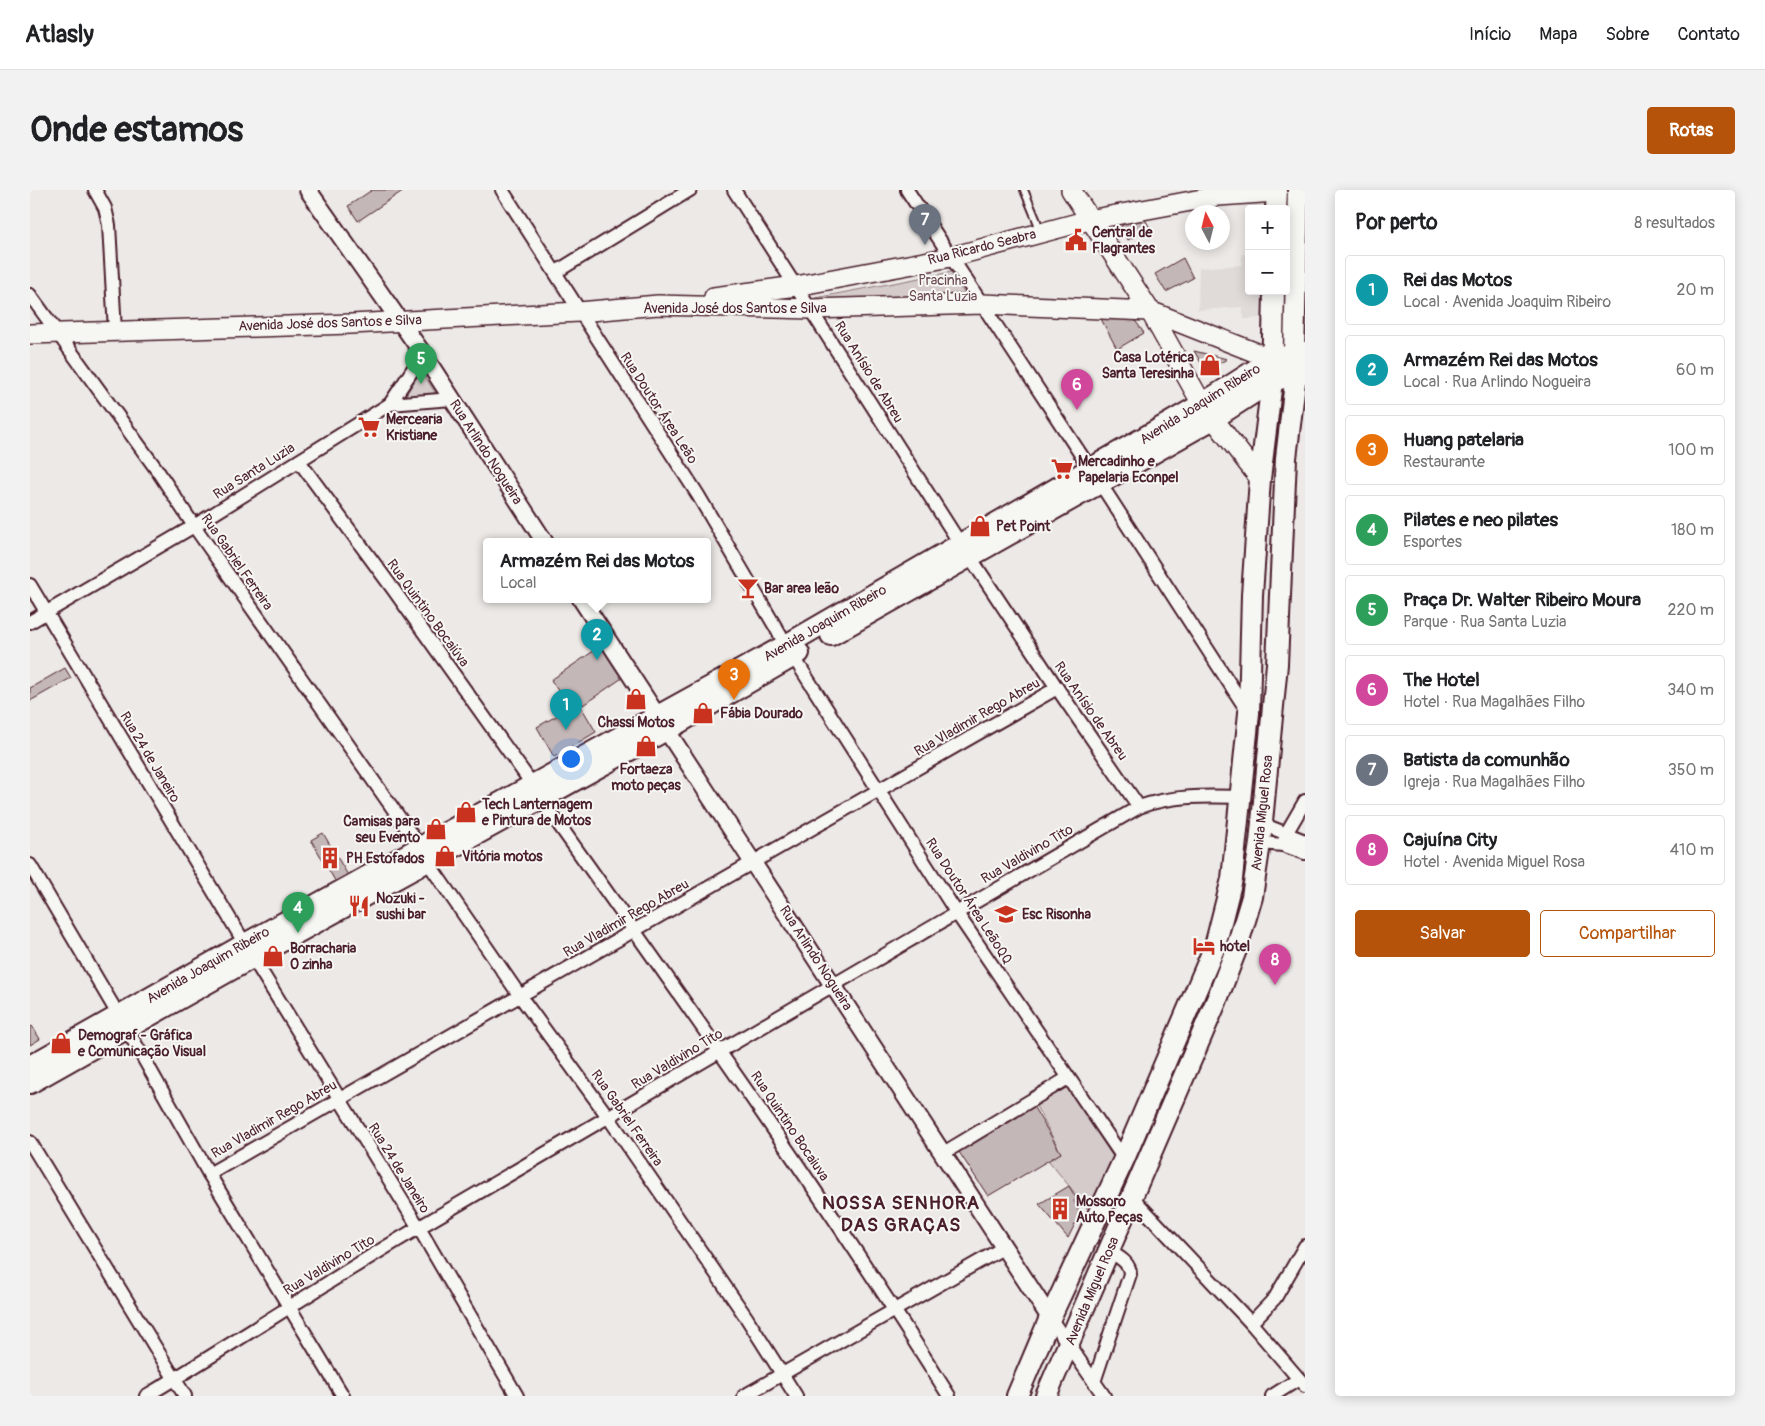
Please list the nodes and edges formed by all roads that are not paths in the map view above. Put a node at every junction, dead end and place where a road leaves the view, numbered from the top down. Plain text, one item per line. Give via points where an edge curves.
1 (95, 190) edge
2 (308, 190) edge
3 (502, 190) edge
4 (690, 190) edge
5 (734, 190) edge
6 (907, 190) edge
7 (1024, 190) edge
8 (1071, 190) edge
9 (1286, 197) edge
10 (1089, 220) junction
11 (1290, 229) edge
12 (1042, 233) junction
13 (1296, 245) junction
14 (951, 257) junction
15 (556, 272) junction
16 (796, 286) junction
17 (30, 295) edge
18 (1274, 295) edge
19 (982, 304) junction
20 (658, 305) junction
21 (811, 309) junction
22 (579, 312) junction
23 (1150, 312) junction
24 (399, 321) junction
25 (115, 331) junction
26 (30, 334) edge
27 (58, 334) junction
28 (1299, 353) edge
29 (423, 354) junction
30 (1272, 359) junction
31 (1302, 375) edge
32 (1272, 381) junction
33 (452, 399) junction
34 (390, 404) junction
35 (1208, 412) junction
36 (299, 461) junction
37 (1096, 477) junction
38 (1260, 479) junction
39 (194, 526) junction
40 (542, 538) edge
41 (966, 551) junction
42 (30, 585) edge
43 (584, 603) edge
44 (46, 613) junction
45 (30, 622) edge
46 (790, 650) junction
47 (1057, 688) junction
48 (1249, 713) junction
49 (662, 723) junction
50 (880, 790) junction
51 (536, 791) junction
52 (1241, 797) junction
53 (1305, 801) edge
54 (1140, 806) junction
55 (1287, 832) junction
56 (1261, 833) junction
57 (1305, 841) edge
58 (1283, 845) junction
59 (1305, 853) edge
60 (423, 854) junction
61 (754, 862) junction
62 (30, 865) edge
63 (956, 912) junction
64 (635, 930) junction
65 (249, 951) junction
66 (832, 984) junction
67 (520, 996) junction
68 (123, 1023) junction
69 (720, 1050) junction
70 (30, 1066) edge
71 (1068, 1078) junction
72 (30, 1083) edge
73 (339, 1100) junction
74 (609, 1118) junction
75 (30, 1142) edge
76 (942, 1154) junction
77 (1124, 1159) junction
78 (209, 1174) junction
79 (1132, 1197) junction
80 (418, 1228) junction
81 (1305, 1246) edge
82 (1003, 1248) junction
83 (1109, 1251) junction
84 (290, 1306) junction
85 (896, 1311) junction
86 (1050, 1318) junction
87 (1251, 1323) junction
88 (1069, 1344) junction
89 (782, 1374) junction
90 (175, 1379) junction
91 (1094, 1382) junction
92 (1302, 1383) edge
93 (146, 1396) edge
94 (185, 1396) edge
95 (343, 1396) edge
96 (517, 1396) edge
97 (744, 1396) edge
98 (796, 1396) edge
99 (949, 1396) edge
100 (1017, 1396) edge
101 (1046, 1396) edge
102 (1104, 1396) edge
103 (1272, 1396) edge

1 - 25 street via 105,208 109,225
2 - 24 street, Rua Arlindo Nogueira
3 - 15 street, Rua Doutor Área Leão
4 - 15 street
5 - 16 street, Rua Anísio de Abreu
6 - 14 street
7 - 12 lane
8 - 10 main road
9 - 10 main road, Rua Ricardo Seabra via 1218,196
9 - 13 main road, Avenida Miguel Rosa
10 - 12 main road, Rua Ricardo Seabra
10 - 23 main road
11 - 13 main road
12 - 14 main road, Rua Ricardo Seabra
13 - 28 main road, Avenida Miguel Rosa
14 - 16 main road, Rua Ricardo Seabra
14 - 19 street
15 - 22 street, Rua Doutor Área Leão
16 - 20 main road, Rua Ricardo Seabra
16 - 21 street, Rua Anísio de Abreu
17 - 27 street, Rua Gabriel Ferreira
18 - 30 main road, Avenida Miguel Rosa
19 - 21 main road, Avenida José dos Santos e Silva
19 - 23 main road, Avenida José dos Santos e Silva
19 - 37 street
20 - 21 main road, Avenida José dos Santos e Silva
20 - 22 main road, Avenida José dos Santos e Silva
21 - 41 street, Rua Anísio de Abreu
22 - 24 main road, Avenida José dos Santos e Silva
22 - 46 street, Rua Doutor Área Leão via 698,495
23 - 30 main road, Avenida José dos Santos e Silva
23 - 35 main road
24 - 25 main road, Avenida José dos Santos e Silva
24 - 29 street, Rua Arlindo Nogueira
25 - 27 main road, Avenida José dos Santos e Silva
26 - 27 main road, Avenida José dos Santos e Silva
27 - 39 street, Rua Gabriel Ferreira
28 - 30 main road, Avenida Joaquim Ribeiro
28 - 31 main road, Avenida Miguel Rosa
29 - 33 street, Rua Arlindo Nogueira
29 - 34 street, Rua Santa Luzia
30 - 31 main road, Avenida José dos Santos e Silva
30 - 32 main road, Avenida Miguel Rosa
30 - 35 main road, Avenida Joaquim Ribeiro
31 - 32 main road, Avenida Joaquim Ribeiro
31 - 56 main road, Avenida Miguel Rosa via 1286,458 1277,664
32 - 35 main road, Avenida Joaquim Ribeiro
32 - 38 main road, Avenida Miguel Rosa
33 - 34 street, Rua Santa Luzia
33 - 40 street, Rua Arlindo Nogueira
34 - 36 street, Rua Santa Luzia
35 - 37 main road, Avenida Joaquim Ribeiro
35 - 38 main road
36 - 39 street, Rua Santa Luzia
36 - 51 street, Rua Quintino Bocaiúva
37 - 41 main road, Avenida Joaquim Ribeiro
37 - 48 street
38 - 48 main road, Avenida Miguel Rosa via 1252,595
39 - 44 street, Rua Santa Luzia
39 - 60 street, Rua Gabriel Ferreira
41 - 46 main road, Avenida Joaquim Ribeiro
41 - 47 street, Rua Anísio de Abreu
42 - 44 street, Rua 24 de Janeiro
43 - 49 street, Rua Arlindo Nogueira
44 - 45 street, Rua Santa Luzia
44 - 65 street, Rua 24 de Janeiro
46 - 49 main road, Avenida Joaquim Ribeiro
46 - 50 street, Rua Doutor Área LeãoQQ
47 - 50 street, Rua Vladimir Rego Abreu
47 - 54 street, Rua Anísio de Abreu
48 - 52 main road, Avenida Miguel Rosa
49 - 51 main road, Avenida Joaquim Ribeiro
49 - 61 street, Rua Arlindo Nogueira
50 - 61 street, Rua Vladimir Rego Abreu
50 - 63 street, Rua Doutor Área LeãoQQ
51 - 60 main road, Avenida Joaquim Ribeiro
51 - 64 street, Rua Quintino Bocaiúva
52 - 54 street, Rua Valdivino Tito via 1167,799
52 - 77 main road, Avenida Miguel Rosa via 1232,879 1215,946
53 - 55 street
54 - 63 street, Rua Valdivino Tito
55 - 56 street
55 - 57 street
55 - 58 street
56 - 58 street
56 - 79 main road, Avenida Miguel Rosa via 1252,897 1236,950
58 - 59 street
60 - 65 main road, Avenida Joaquim Ribeiro
60 - 67 street, Rua Gabriel Ferreira
61 - 64 street, Rua Vladimir Rego Abreu
61 - 66 street, Rua Arlindo Nogueira
62 - 68 street
63 - 66 street, Rua Valdivino Tito
63 - 71 street, Rua Doutor Área LeãoQQ
64 - 67 street, Rua Vladimir Rego Abreu
64 - 69 street, Rua Quintino Bocaiúva
65 - 68 main road, Avenida Joaquim Ribeiro
65 - 73 street, Rua 24 de Janeiro
66 - 69 street, Rua Valdivino Tito
66 - 76 street, Rua Arlindo Nogueira
67 - 73 street, Rua Vladimir Rego Abreu
67 - 74 street, Rua Gabriel Ferreira
68 - 70 main road, Avenida Joaquim Ribeiro
68 - 72 main road, Avenida Joaquim Ribeiro
68 - 78 street
69 - 74 street, Rua Valdivino Tito
69 - 85 street, Rua Quintino Bocaiuva
71 - 76 street
71 - 77 street, Rua Doutor Área LeãoQQ
73 - 78 street, Rua Vladimir Rego Abreu
73 - 80 street, Rua 24 de Janeiro
74 - 80 street, Rua Valdivino Tito
74 - 89 street, Rua Gabriel Ferreira
75 - 90 street
76 - 82 street, Rua Arlindo Nogueira
77 - 86 main road, Avenida Miguel Rosa
78 - 84 street
79 - 83 main road, Avenida Miguel Rosa
79 - 87 street
80 - 84 street, Rua Valdivino Tito
80 - 96 street, Rua 24 de Janeiro
81 - 87 street via 1275,1298
82 - 85 street
82 - 86 street, Rua Arlindo Nogueira
83 - 88 main road, Avenida Miguel Rosa
83 - 91 street via 1125,1261 1130,1274
84 - 90 street, Rua Valdivino Tito
84 - 95 street
85 - 89 street
85 - 99 street, Rua Quintino Bocaiuva
86 - 88 street
86 - 100 main road, Avenida Miguel Rosa
87 - 92 street
88 - 91 street
88 - 101 main road, Avenida Miguel Rosa
89 - 97 street
89 - 98 street, Rua Gabriel Ferreira
90 - 93 street, Rua Valdivino Tito
90 - 94 street
91 - 102 street
92 - 103 street

